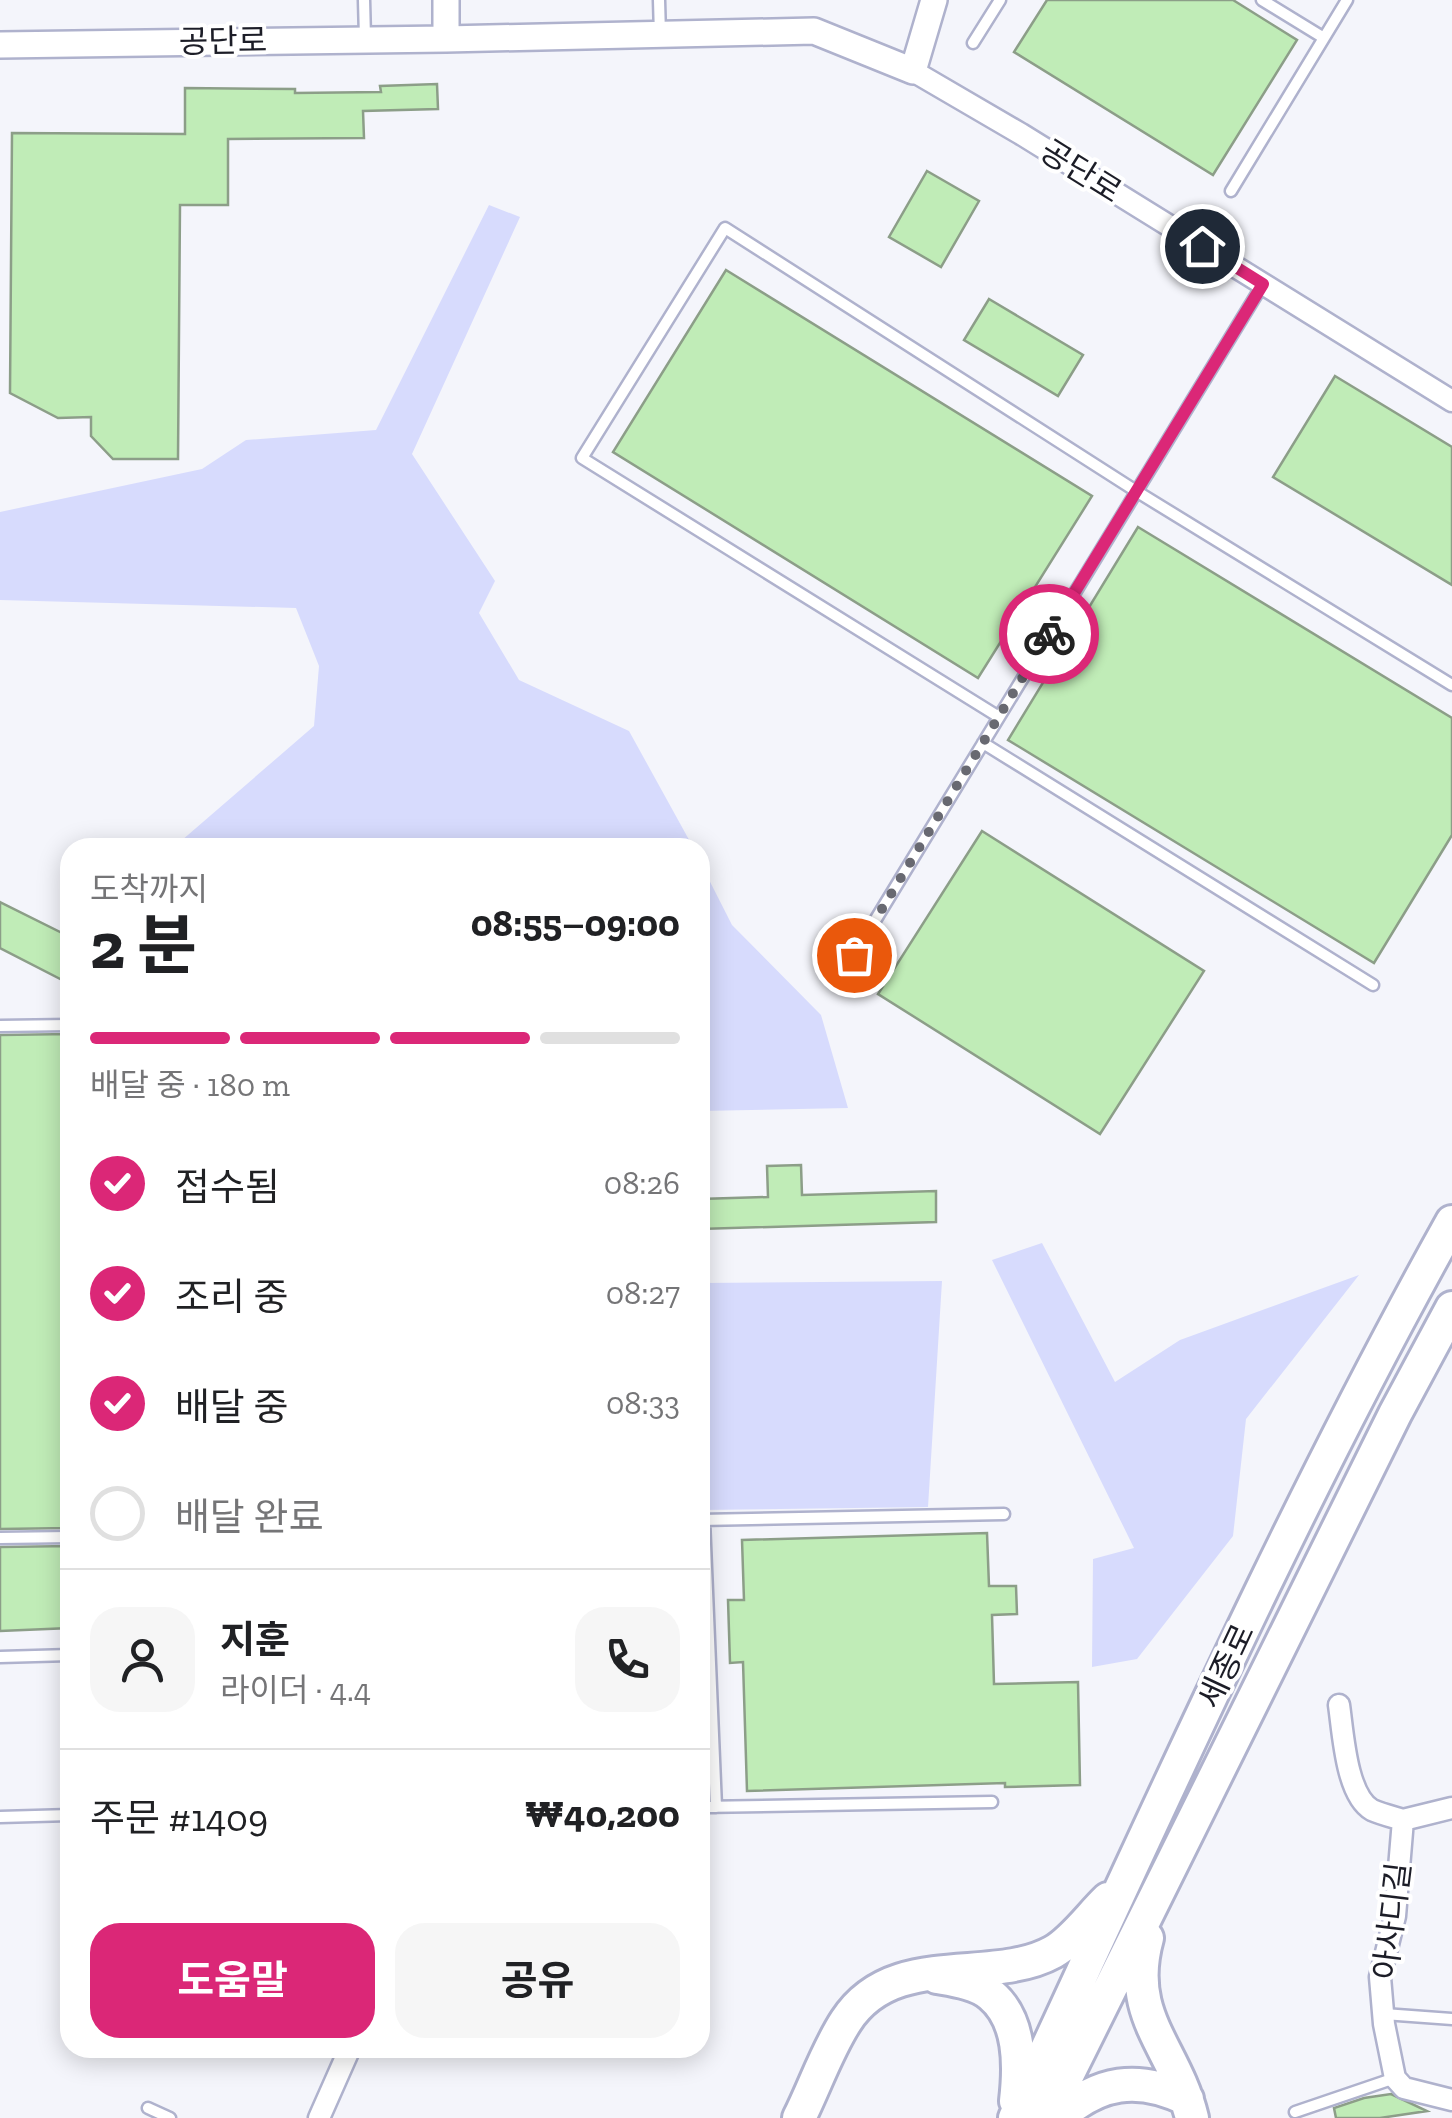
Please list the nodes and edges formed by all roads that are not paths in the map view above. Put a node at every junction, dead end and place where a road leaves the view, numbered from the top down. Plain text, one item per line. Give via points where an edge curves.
1 (364, 0) edge
2 (446, 0) edge
3 (659, 0) edge
4 (934, 0) edge
5 (1000, 0) edge
6 (1262, 0) edge
7 (1347, 0) edge
8 (660, 36) junction
9 (1324, 38) junction
10 (365, 39) junction
11 (446, 39) junction
12 (972, 43) dead end
13 (0, 45) edge
14 (913, 71) junction
15 (1231, 191) dead end
16 (1263, 284) junction
17 (1452, 400) edge
18 (1136, 492) junction
19 (1452, 685) edge
20 (999, 716) junction
21 (983, 743) junction
22 (854, 955) dead end
23 (1372, 985) dead end
24 (60, 1025) edge
25 (0, 1026) edge
26 (1452, 1222) edge
27 (1452, 1308) edge
28 (1004, 1514) dead end
29 (710, 1520) edge
30 (60, 1536) edge
31 (0, 1538) edge
32 (60, 1655) edge
33 (0, 1658) edge
34 (710, 1684) edge
35 (1338, 1705) dead end
36 (992, 1802) dead end
37 (710, 1807) edge
38 (716, 1807) junction
39 (1452, 1808) edge
40 (60, 1815) edge
41 (0, 1818) edge
42 (1403, 1820) junction
43 (1125, 1881) junction
44 (1161, 1885) junction
45 (923, 1974) junction
46 (1384, 2014) junction
47 (1452, 2019) edge
48 (346, 2058) edge
49 (1395, 2078) junction
50 (1452, 2100) edge
51 (148, 2108) dead end
52 (1190, 2108) edge
53 (1296, 2112) dead end
54 (170, 2118) edge
55 (319, 2118) edge
56 (800, 2118) edge
57 (1014, 2118) edge
58 (1046, 2118) edge
59 (1058, 2118) edge

1 - 10 lane
2 - 11 street
3 - 8 lane
4 - 14 street
5 - 12 lane
6 - 9 lane
7 - 9 lane
8 - 11 street, 공단로
8 - 14 street, 공단로 via 814,30
9 - 15 lane
10 - 11 street, 공단로
10 - 13 street, 공단로
14 - 16 street, 공단로
16 - 17 street, 공단로
16 - 18 lane
18 - 19 lane
18 - 20 lane
18 - 20 lane via 725,228 582,458
20 - 21 lane
21 - 22 lane
21 - 23 lane
24 - 25 lane
26 - 43 highway, 세종로 via 1252,1610
27 - 44 highway, 세종로
28 - 29 lane
30 - 31 lane
32 - 33 lane
34 - 38 lane
35 - 42 street, 아사디길 via 1357,1791 1368,1808
36 - 38 lane
37 - 38 lane
39 - 42 street, 아사디길
40 - 41 lane
42 - 46 street, 아사디길 via 1395,1916 1380,1977
43 - 45 highway via 1055,1952 1027,1962
43 - 57 highway, 세종로
44 - 52 highway via 1140,1959 1140,1997
44 - 58 highway, 세종로
45 - 56 highway via 872,1995 847,2018
45 - 57 highway via 990,1994 1006,2014 1020,2067
46 - 47 lane
46 - 49 street, 아사디길
48 - 55 street
49 - 50 street via 1404,2088
49 - 53 lane
51 - 54 lane
52 - 59 highway via 1164,2088 1133,2084 1101,2088

